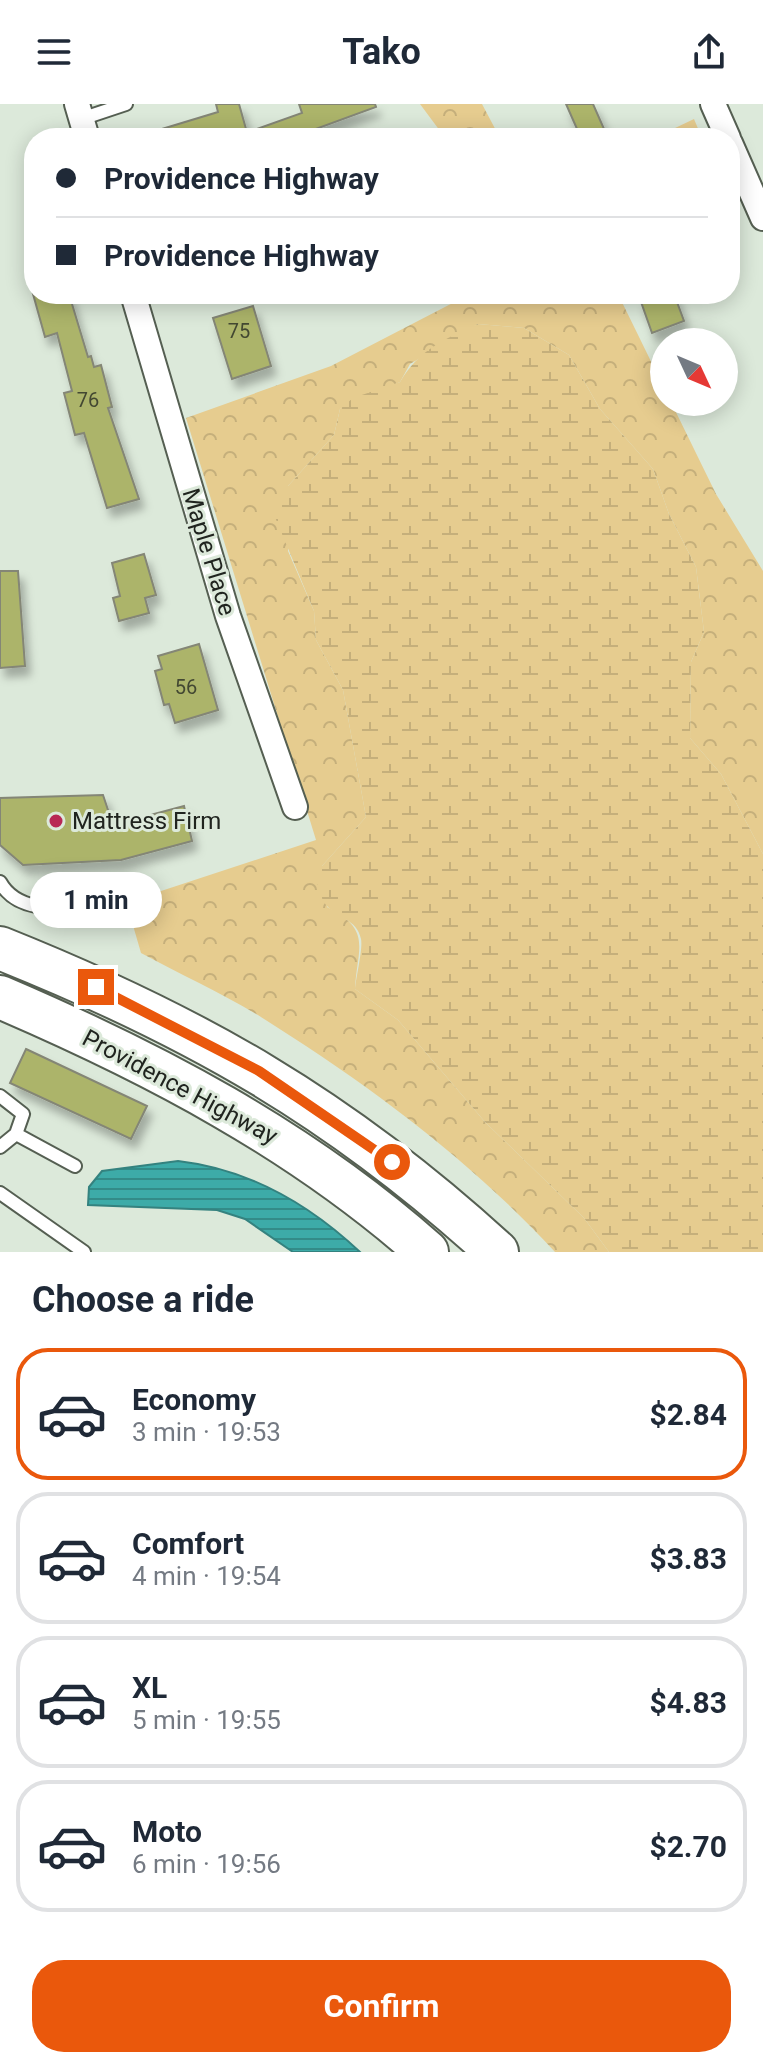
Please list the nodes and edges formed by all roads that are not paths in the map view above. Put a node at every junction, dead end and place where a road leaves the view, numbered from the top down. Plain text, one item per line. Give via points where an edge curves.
1 (126, 104) edge
2 (713, 104) edge
3 (81, 120) edge
4 (723, 128) edge
5 (740, 166) edge
6 (763, 218) edge
7 (136, 304) edge
8 (295, 807) dead end
9 (0, 882) edge
10 (106, 905) dead end
11 (0, 948) edge
12 (0, 997) edge
13 (0, 1096) edge
14 (16, 1134) junction
15 (0, 1147) edge
16 (75, 1166) dead end
17 (0, 1193) edge
18 (84, 1252) edge
19 (427, 1252) edge
20 (497, 1252) edge

1 - 3 lane
2 - 4 street
5 - 6 street
7 - 8 street, Maple Place via 228,616
9 - 10 lane via 8,896 27,907
11 - 20 highway, Providence Highway via 126,1000 259,1071 392,1162
12 - 19 highway, Providence Highway via 145,1063 239,1114 327,1172
13 - 14 lane via 23,1114
14 - 15 lane
14 - 16 lane
17 - 18 lane

